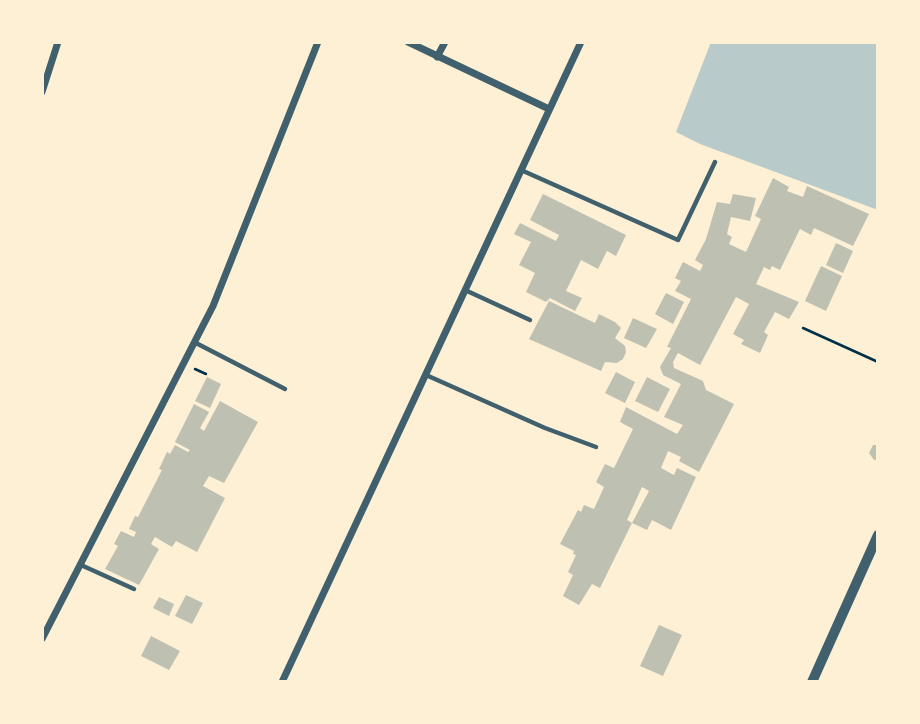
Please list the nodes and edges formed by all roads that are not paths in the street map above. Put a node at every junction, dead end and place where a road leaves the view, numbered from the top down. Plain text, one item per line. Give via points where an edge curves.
1 (58, 42) edge
2 (318, 42) edge
3 (408, 42) edge
4 (445, 42) edge
5 (581, 42) edge
6 (437, 58) junction
7 (42, 92) edge
8 (549, 109) junction
9 (715, 162) dead end
10 (521, 169) junction
11 (465, 289) junction
12 (530, 320) dead end
13 (194, 342) junction
14 (425, 374) junction
15 (285, 389) dead end
16 (596, 447) dead end
17 (878, 535) edge
18 (81, 565) junction
19 (134, 589) dead end
20 (42, 639) edge
21 (282, 682) edge
22 (812, 682) edge

1 - 7 street
2 - 13 street via 213,306
3 - 6 street
4 - 6 street
5 - 8 street
6 - 8 street
8 - 10 street
9 - 10 lane via 678,240
10 - 11 street
11 - 12 lane
11 - 14 street
13 - 15 lane
13 - 18 street
14 - 16 lane
14 - 21 street
17 - 22 street
18 - 19 lane
18 - 20 street

